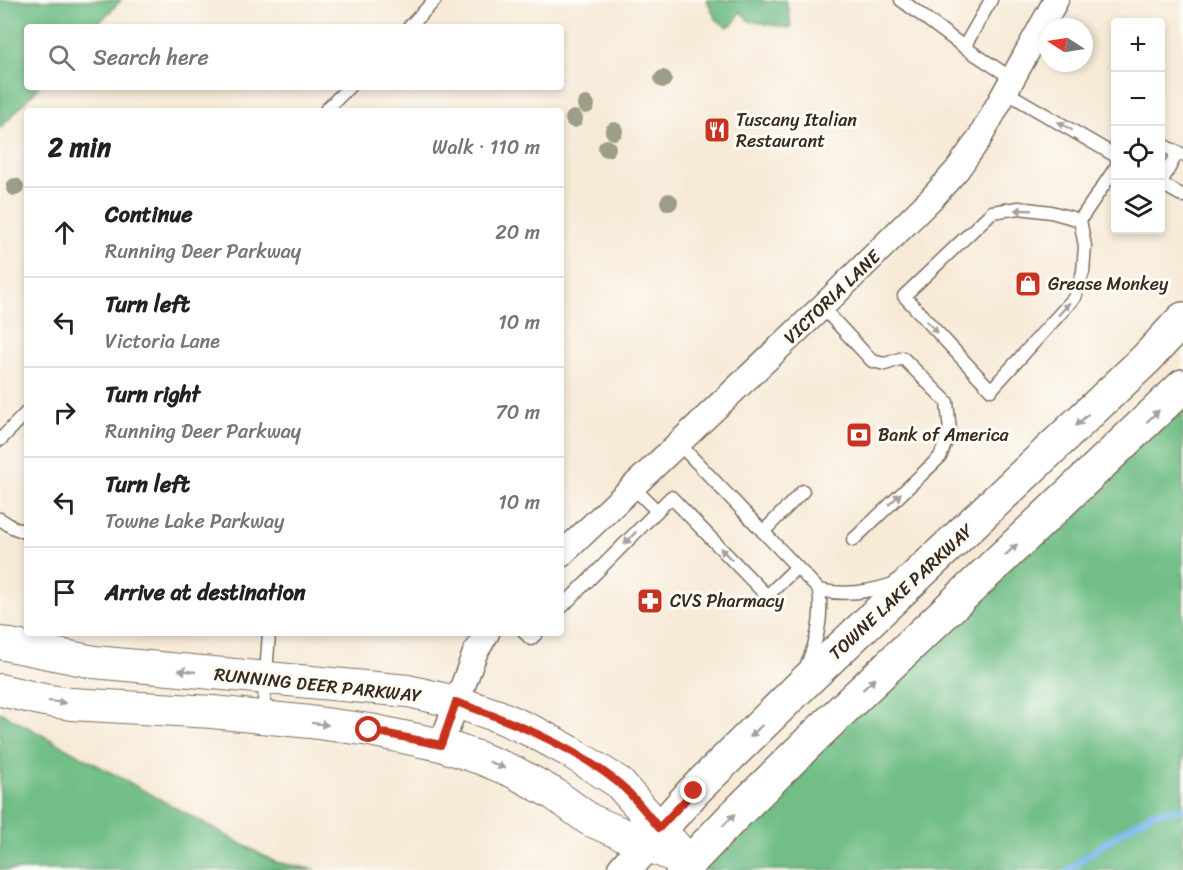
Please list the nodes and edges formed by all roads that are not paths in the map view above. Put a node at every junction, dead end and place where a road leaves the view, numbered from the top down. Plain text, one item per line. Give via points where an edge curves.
1 (435, 0) edge
2 (901, 0) edge
3 (991, 0) edge
4 (1056, 0) edge
5 (411, 24) edge
6 (964, 47) junction
7 (1010, 85) junction
8 (346, 90) edge
9 (328, 108) edge
10 (1165, 146) edge
11 (1111, 153) edge
12 (1180, 154) edge
13 (1111, 174) edge
14 (1163, 180) edge
15 (1165, 185) edge
16 (1183, 196) edge
17 (1080, 220) junction
18 (822, 307) junction
19 (1183, 320) edge
20 (1183, 386) edge
21 (24, 415) edge
22 (0, 440) edge
23 (679, 444) junction
24 (633, 487) junction
25 (803, 491) dead end
26 (657, 511) junction
27 (0, 519) edge
28 (24, 532) edge
29 (763, 532) junction
30 (853, 540) dead end
31 (564, 552) edge
32 (797, 567) junction
33 (920, 575) junction
34 (819, 590) junction
35 (564, 605) edge
36 (269, 636) edge
37 (484, 636) edge
38 (0, 643) edge
39 (266, 679) junction
40 (0, 690) edge
41 (798, 690) junction
42 (456, 702) junction
43 (262, 717) junction
44 (441, 745) junction
45 (652, 836) junction
46 (685, 866) edge
47 (624, 870) edge

1 - 5 lane
2 - 6 lane
3 - 6 lane
4 - 7 street, VICTORIA LANE
6 - 7 lane
11 -> 7 lane
7 - 18 street, VICTORIA LANE via 957,170
8 - 9 lane
10 - 12 lane
12 - 14 lane
13 - 17 lane
15 - 16 lane
17 -> 17 lane via 1019,208 992,212 904,296 991,390 1075,297 1083,272 1085,246
18 - 23 street, VICTORIA LANE
30 -> 18 lane via 940,457 950,431 946,402 903,358 885,364 872,361
19 -> 33 main road, TOWNE LAKE PARKWAY
46 -> 20 main road via 815,736
21 - 22 lane
23 - 24 street, VICTORIA LANE
23 - 29 lane
24 - 26 lane
24 - 31 street, VICTORIA LANE
25 - 29 lane
32 -> 26 lane via 767,596 671,497
26 -> 35 lane
27 - 28 lane
29 - 32 lane
32 - 34 lane
33 - 34 lane via 873,590
33 - 41 main road, TOWNE LAKE PARKWAY
34 - 41 lane via 819,631
36 - 39 lane
37 - 42 street
39 -> 38 street, RUNNING DEER PARKWAY via 94,662
39 - 42 street, RUNNING DEER PARKWAY via 408,691
39 - 43 lane
40 -> 43 street, RUNNING DEER PARKWAY via 72,704
41 -> 45 main road, TOWNE LAKE PARKWAY
42 - 44 street
42 - 45 street, RUNNING DEER PARKWAY via 569,750 618,782
43 -> 44 street, RUNNING DEER PARKWAY via 369,730
44 -> 45 street, RUNNING DEER PARKWAY via 514,772 590,820
45 - 46 street, RUNNING DEER PARKWAY
45 - 47 main road, TOWNE LAKE PARKWAY

